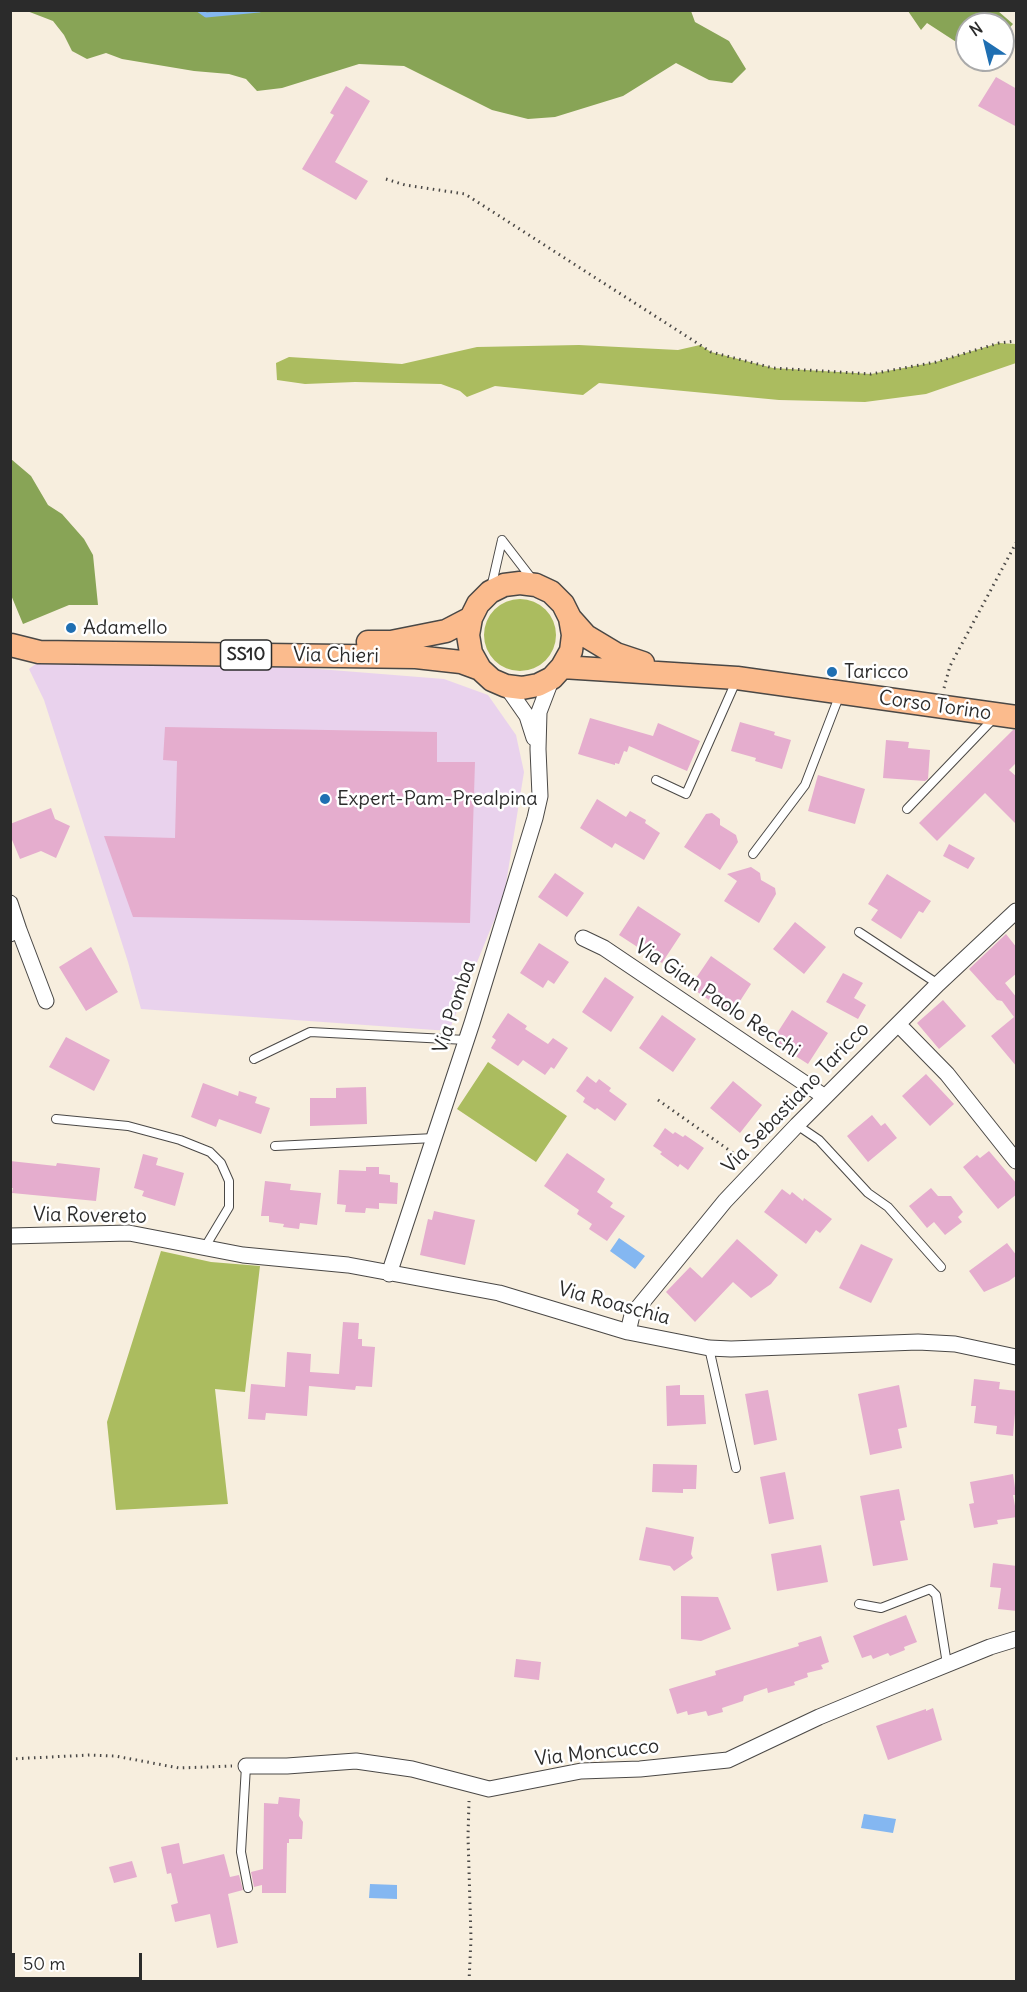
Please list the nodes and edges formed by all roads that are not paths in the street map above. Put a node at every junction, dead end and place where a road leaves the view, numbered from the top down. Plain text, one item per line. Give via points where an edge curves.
1 (536, 585) junction
2 (490, 592) junction
3 (471, 618) junction
4 (570, 618) junction
5 (11, 645) edge
6 (480, 669) junction
7 (557, 672) junction
8 (676, 673) junction
9 (737, 678) junction
10 (506, 686) junction
11 (841, 693) junction
12 (1007, 716) edge
13 (538, 749) junction
14 (656, 780) dead end
15 (907, 809) dead end
16 (753, 854) dead end
17 (10, 903) edge
18 (1017, 911) edge
19 (15, 932) edge
20 (859, 932) dead end
21 (584, 938) dead end
22 (938, 984) junction
23 (46, 1001) dead end
24 (898, 1024) junction
25 (466, 1040) junction
26 (254, 1059) dead end
27 (825, 1097) junction
28 (56, 1119) dead end
29 (797, 1125) junction
30 (434, 1138) junction
31 (274, 1146) dead end
32 (1017, 1161) edge
33 (10, 1236) edge
34 (205, 1247) junction
35 (941, 1266) dead end
36 (389, 1274) junction
37 (628, 1332) junction
38 (709, 1348) junction
39 (1017, 1358) edge
40 (736, 1468) dead end
41 (859, 1604) dead end
42 (1017, 1639) edge
43 (947, 1664) junction
44 (246, 1766) joint
45 (248, 1888) dead end

1 - 2 main road via 504,585
1 - 2 lane via 502,540
1 - 4 main road via 551,592
2 - 3 main road, Via Chieri / SS10
3 - 5 main road, Via Chieri / SS10 via 446,631 391,642 42,640
3 - 6 main road via 469,644
4 - 7 main road via 570,651
4 - 8 main road via 586,636 616,654
5 - 6 main road, Via Chieri / SS10 via 39,652 416,657 461,662
6 - 10 main road, Via Chieri / SS10
7 - 8 main road
7 - 10 main road via 538,685
7 - 13 street, Via Pomba via 539,712
8 - 9 main road, Corso Torino
9 - 11 main road, Corso Torino
9 - 14 lane via 686,794
10 - 13 street, Via Pomba via 527,716
11 - 12 main road, Corso Torino
11 - 16 lane via 805,785
12 - 15 lane
13 - 25 street, Via Pomba via 540,796
17 - 19 street
18 - 22 street, Via Sebastiano Taricco
19 - 23 street
20 - 22 lane
21 - 27 street, Via Gian Paolo Recchi
22 - 24 street, Via Sebastiano Taricco
24 - 27 street, Via Sebastiano Taricco
24 - 32 street via 947,1074
25 - 26 lane via 310,1032
25 - 30 street, Via Pomba
27 - 29 street, Via Sebastiano Taricco
28 - 34 lane via 128,1126 210,1152 221,1163 229,1182 229,1207
29 - 35 lane via 819,1140 868,1193 888,1207
29 - 37 street, Via Sebastiano Taricco via 725,1200 657,1282 632,1315
30 - 31 lane
30 - 36 street, Via Pomba
33 - 34 street, Via Rovereto via 129,1233
34 - 36 street, Via Roaschia via 243,1256 348,1265
36 - 37 street, Via Roaschia via 499,1293
37 - 38 street, Via Roaschia
38 - 39 street, Via Roaschia via 918,1342 955,1344
38 - 40 lane
41 - 43 lane via 881,1608 930,1589 936,1595
42 - 43 street, Via Moncucco
43 - 44 street, Via Moncucco via 728,1760 580,1772 489,1789 412,1769 356,1761
44 - 45 lane via 241,1852

